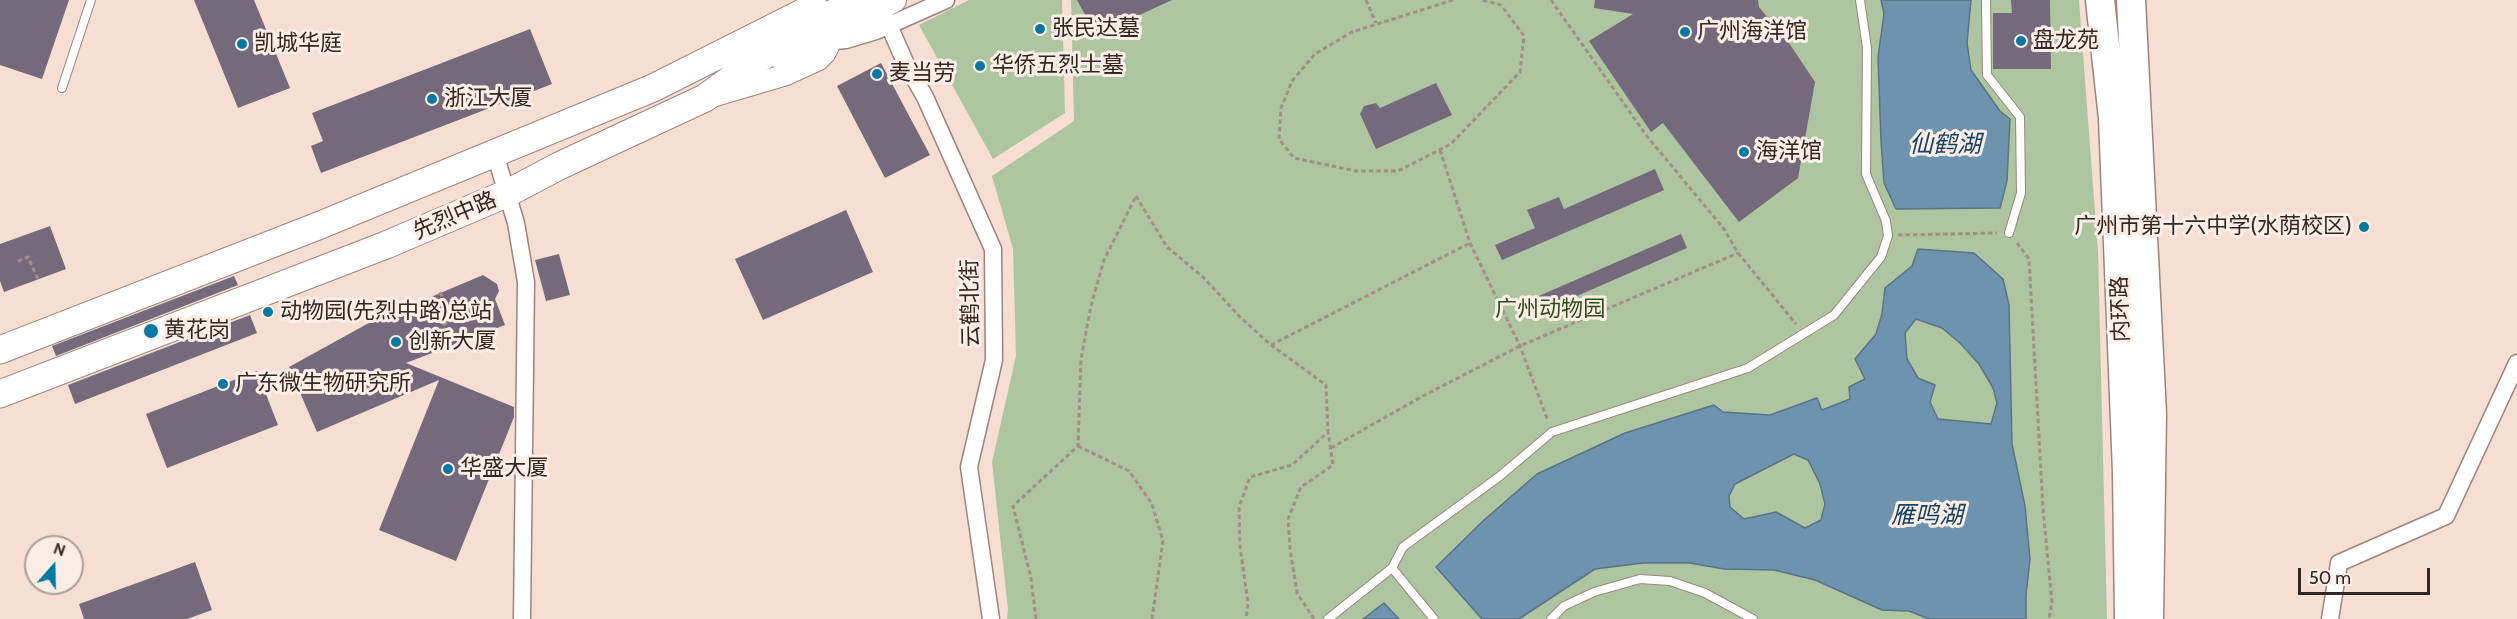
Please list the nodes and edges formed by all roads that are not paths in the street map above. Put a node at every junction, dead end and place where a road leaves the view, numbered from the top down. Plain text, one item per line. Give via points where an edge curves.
1 (91, 0) edge
2 (855, 0) edge
3 (946, 0) edge
4 (1860, 0) edge
5 (1986, 0) edge
6 (2100, 0) edge
7 (2131, 0) edge
8 (888, 11) edge
9 (823, 20) edge
10 (62, 88) dead end
11 (495, 154) junction
12 (508, 193) junction
13 (2009, 233) road end
14 (0, 350) edge
15 (2517, 363) edge
16 (0, 394) edge
17 (1392, 568) junction
18 (522, 619) edge
19 (991, 619) edge
20 (1328, 619) edge
21 (1434, 619) edge
22 (1551, 619) edge
23 (1753, 619) edge
24 (2129, 619) edge
25 (2149, 619) edge
26 (2330, 619) edge

1 - 10 lane
2 - 9 main road
3 - 8 street
4 - 17 lane via 1868,48 1866,174 1886,221 1888,236 1881,257 1834,315 1748,368 1552,432 1500,476 1403,547
5 - 13 lane via 1987,75 2020,117 2021,193
6 - 24 highway, 内环路 via 2113,129
7 - 25 highway, 内环路 via 2152,414
8 - 9 main road, 先烈中路
8 - 19 street, 云鹤北街 via 993,249 994,360 969,468
9 - 11 main road, 先烈中路
9 - 12 main road, 先烈中路 via 705,98
11 - 12 street
11 - 14 main road, 先烈中路
12 - 16 main road, 先烈中路 via 386,245
12 - 18 street via 526,282
15 - 26 street via 2446,516 2339,564
17 - 20 lane
17 - 21 lane
22 - 23 lane via 1564,606 1594,592 1640,579 1670,581

